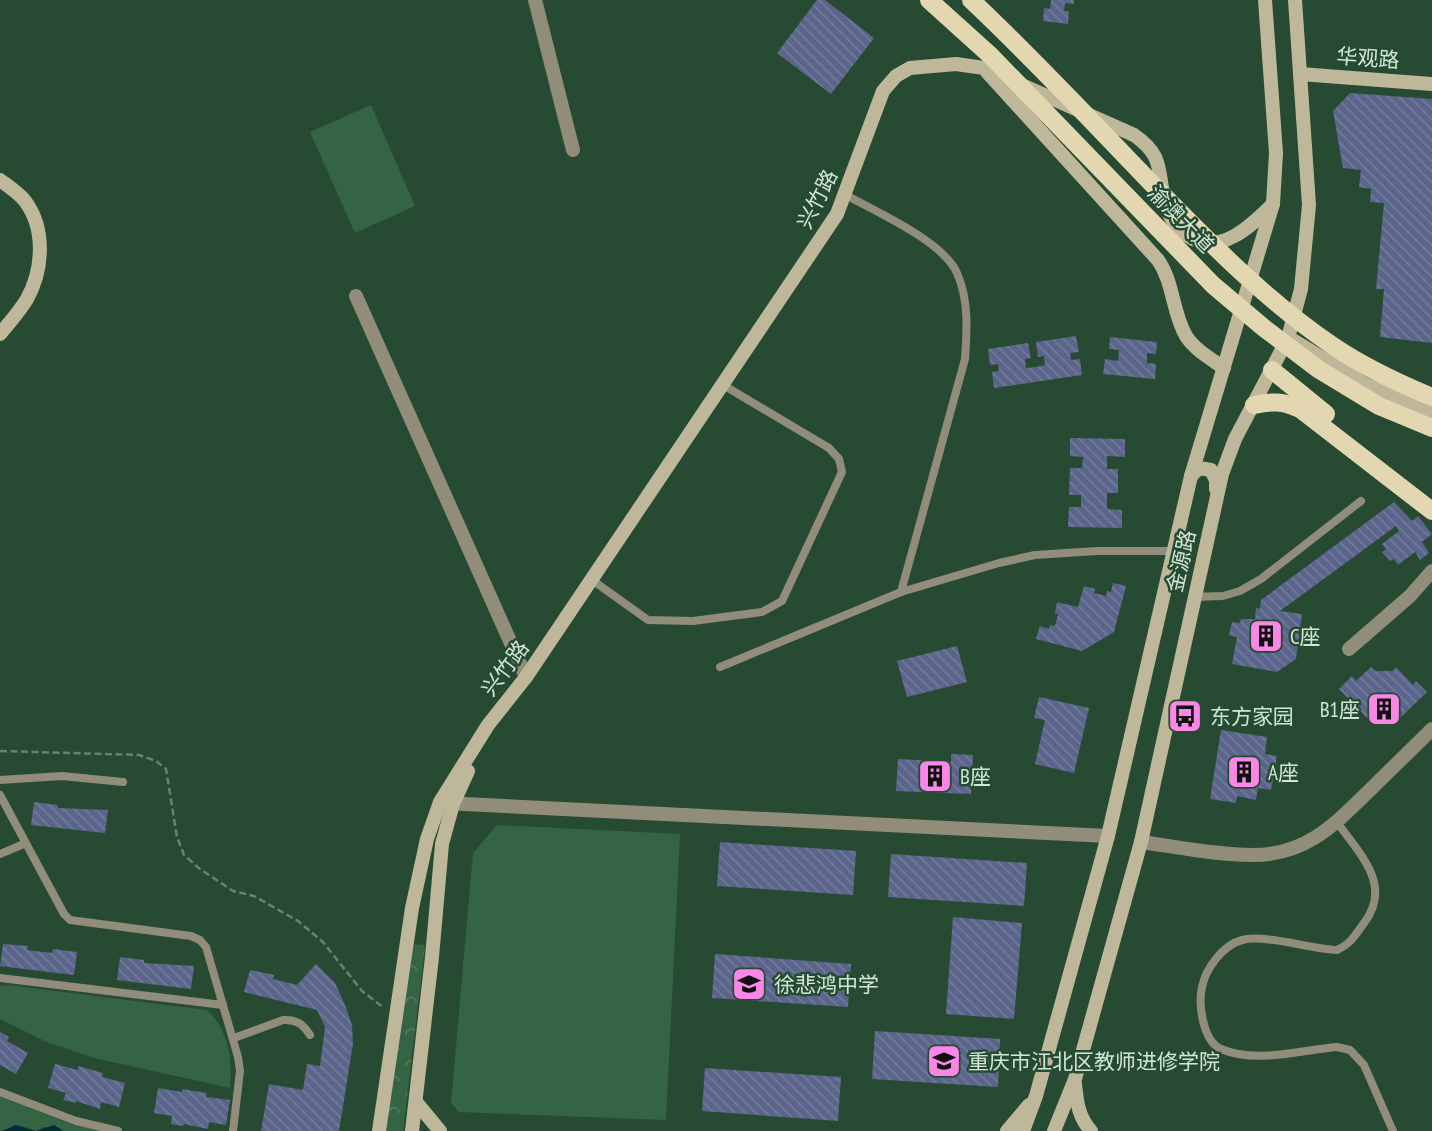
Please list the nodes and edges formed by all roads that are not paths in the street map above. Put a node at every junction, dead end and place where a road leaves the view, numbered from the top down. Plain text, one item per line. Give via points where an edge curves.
1 (535, 0) edge
2 (929, 0) edge
3 (971, 0) edge
4 (1265, 0) edge
5 (1296, 0) edge
6 (984, 68) junction
7 (1300, 74) junction
8 (1432, 84) edge
9 (573, 150) dead end
10 (0, 180) edge
11 (846, 195) junction
12 (1273, 204) junction
13 (356, 296) dead end
14 (0, 334) edge
15 (1288, 338) junction
16 (1224, 368) junction
17 (1272, 370) junction
18 (723, 385) junction
19 (1432, 397) edge
20 (1254, 405) junction
21 (1432, 412) edge
22 (1432, 428) edge
23 (1191, 476) junction
24 (1414, 491) junction
25 (1216, 498) junction
26 (1432, 499) edge
27 (1362, 500) dead end
28 (1432, 510) edge
29 (1173, 551) junction
30 (1432, 570) edge
31 (592, 580) junction
32 (901, 592) junction
33 (1194, 597) junction
34 (1349, 649) dead end
35 (720, 667) dead end
36 (526, 677) junction
37 (1432, 729) edge
38 (0, 780) edge
39 (123, 782) dead end
40 (0, 795) edge
41 (447, 803) junction
42 (1337, 822) junction
43 (1108, 836) junction
44 (1141, 842) junction
45 (26, 843) junction
46 (0, 853) edge
47 (0, 978) edge
48 (223, 1004) junction
49 (310, 1035) dead end
50 (234, 1038) junction
51 (1075, 1079) junction
52 (0, 1093) edge
53 (1036, 1096) junction
54 (416, 1102) junction
55 (118, 1131) edge
56 (233, 1131) edge
57 (379, 1131) edge
58 (412, 1131) edge
59 (440, 1131) edge
60 (1007, 1131) edge
61 (1023, 1131) edge
62 (1054, 1131) edge
63 (1064, 1131) edge
64 (1091, 1131) edge
65 (1392, 1131) edge

1 - 9 street
2 - 22 main road, 渝澳大道 via 991,56 1234,303 1318,369 1379,406
3 - 19 main road, 渝澳大道 via 1230,264 1334,346
4 - 12 street, 金源路 via 1276,153
5 - 7 street, 金源路
6 - 11 street, 兴竹路 via 929,65 896,76 883,91
6 - 12 street, 兴竹路 via 1149,145 1156,155 1172,220 1198,242 1218,243 1235,236
6 - 16 street via 1158,260 1167,273 1187,338
7 - 8 street, 华观路
7 - 15 street, 金源路 via 1309,205 1301,289
10 - 14 street via 25,200 37,225 40,250 37,276 26,300
11 - 18 street, 兴竹路 via 838,214
11 - 32 lane via 937,247 957,271 965,303 965,359
12 - 16 street, 金源路
13 - 36 street
15 - 17 street, 金源路
15 - 21 street via 1365,384
16 - 23 street, 金源路
17 - 20 street, 金源路
17 - 24 main road
18 - 31 street, 兴竹路
18 - 31 lane via 839,458 842,472 782,601 762,612 693,621 648,620
20 - 24 main road via 1273,400 1300,408
20 - 25 street, 金源路 via 1235,439
23 - 25 street via 1199,468 1211,470
23 - 29 street, 金源路
24 - 26 main road
24 - 28 main road
25 - 33 street, 金源路
27 - 33 lane via 1261,579 1223,596
29 - 32 lane via 1035,555
29 - 43 street, 金源路
30 - 34 street via 1410,596
31 - 36 street, 兴竹路
32 - 35 lane
33 - 44 street, 金源路
36 - 41 street, 兴竹路 via 488,725
37 - 42 street
38 - 39 lane via 62,776
40 - 45 lane
41 - 43 street
41 - 54 street, 兴竹路
41 - 57 street, 兴竹路 via 427,839 412,908
42 - 44 street via 1297,847 1254,855
42 - 65 lane via 1376,884 1373,911 1348,945 1337,950 1259,939 1241,940 1221,953 1201,987 1203,1025 1218,1048 1253,1057 1337,1047 1350,1050 1364,1065
43 - 53 street, 金源路
44 - 51 street, 金源路
45 - 46 lane
45 - 48 lane via 70,920 200,940
47 - 48 lane
48 - 50 lane
49 - 50 lane via 304,1026 282,1020
50 - 56 lane via 240,1071
51 - 62 street, 金源路
51 - 63 street
51 - 64 street via 1078,1109
52 - 55 lane
53 - 60 street
53 - 61 street, 金源路
54 - 58 street, 兴竹路
54 - 59 street

